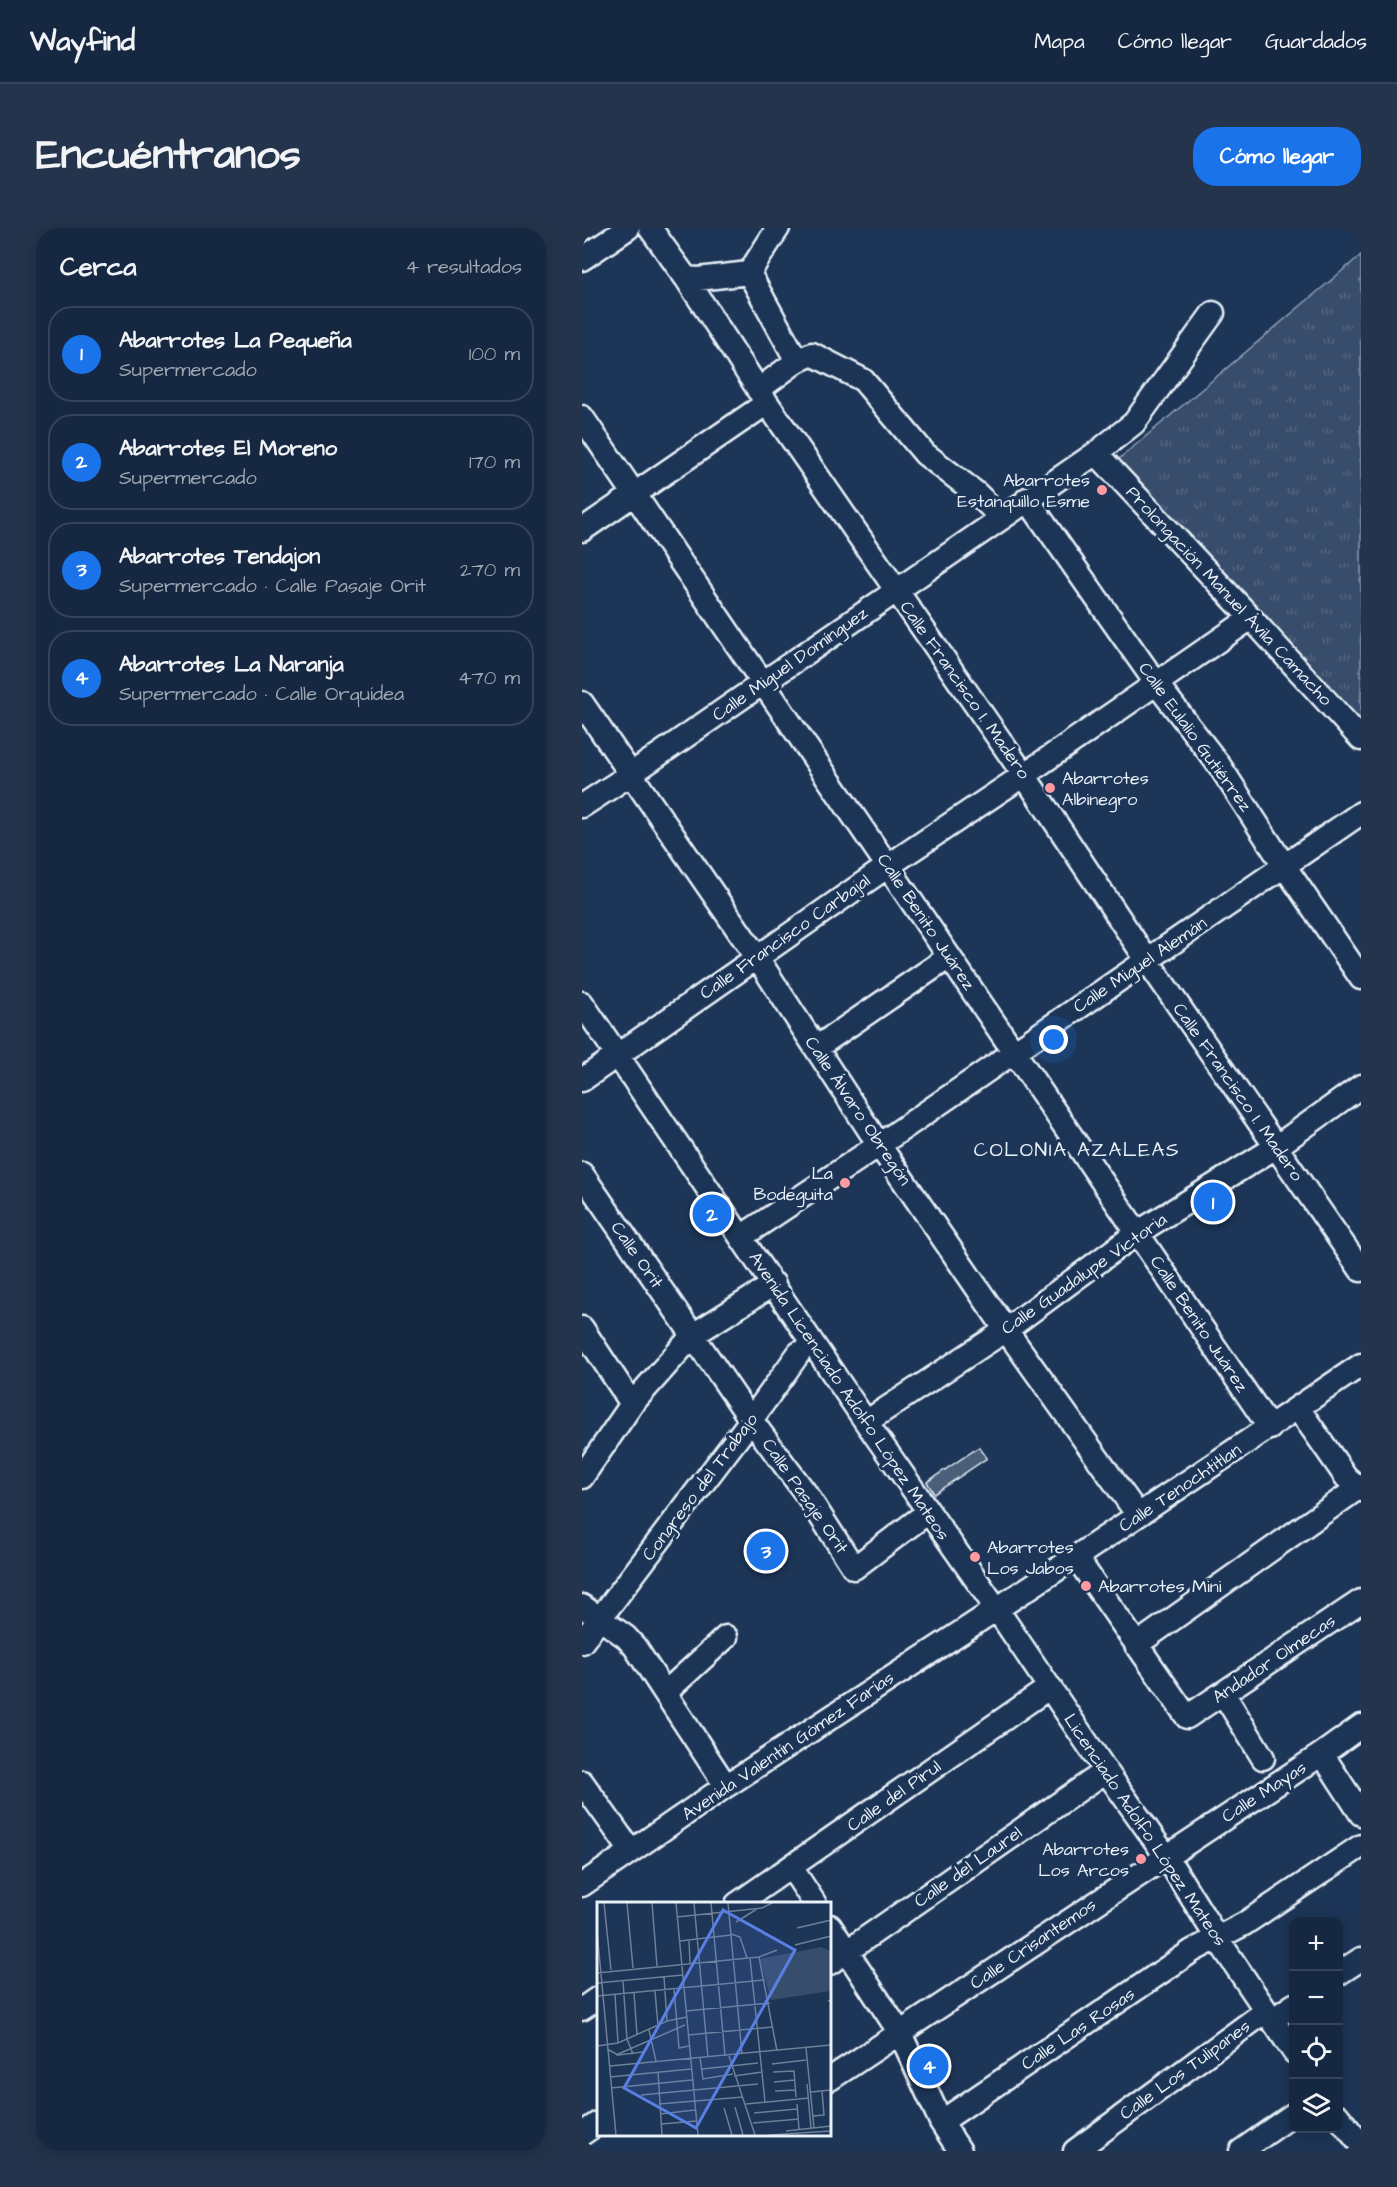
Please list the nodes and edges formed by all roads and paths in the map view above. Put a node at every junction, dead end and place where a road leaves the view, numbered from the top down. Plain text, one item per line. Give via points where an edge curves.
1 (628, 228) edge
2 (650, 228) edge
3 (778, 228) edge
4 (582, 259) edge
5 (749, 273) junction
6 (686, 278) junction
7 (1213, 314) dead end
8 (797, 361) junction
9 (762, 396) junction
10 (582, 417) edge
11 (1096, 453) junction
12 (634, 494) junction
13 (1027, 499) junction
14 (1002, 518) junction
15 (582, 530) edge
16 (896, 591) junction
17 (1251, 618) junction
18 (762, 683) junction
19 (1156, 683) junction
20 (582, 704) edge
21 (1361, 740) edge
22 (631, 774) junction
23 (1024, 775) junction
24 (582, 806) edge
25 (1361, 813) edge
26 (888, 866) junction
27 (1285, 867) junction
28 (756, 957) junction
29 (949, 957) junction
30 (1147, 960) junction
31 (1361, 978) edge
32 (582, 1003) edge
33 (816, 1048) junction
34 (1014, 1051) junction
35 (616, 1055) junction
36 (582, 1080) edge
37 (1361, 1086) edge
38 (879, 1145) junction
39 (1276, 1147) junction
40 (582, 1174) edge
41 (1137, 1233) junction
42 (741, 1237) junction
43 (1361, 1270) edge
44 (774, 1284) junction
45 (582, 1328) edge
46 (1006, 1330) junction
47 (693, 1335) junction
48 (799, 1353) dead end
49 (1361, 1365) edge
50 (632, 1404) junction
51 (1298, 1408) junction
52 (751, 1420) junction
53 (866, 1422) junction
54 (1270, 1428) junction
55 (582, 1477) edge
56 (1360, 1488) edge
57 (928, 1512) junction
58 (1138, 1515) junction
59 (1076, 1557) junction
60 (1361, 1601) edge
61 (996, 1608) junction
62 (591, 1613) edge
63 (726, 1637) dead end
64 (582, 1642) edge
65 (1136, 1645) junction
66 (1050, 1687) junction
67 (665, 1693) junction
68 (1223, 1693) junction
69 (1361, 1726) edge
70 (1322, 1754) junction
71 (1263, 1758) dead end
72 (1106, 1771) junction
73 (582, 1782) edge
74 (726, 1786) junction
75 (1361, 1814) edge
76 (1361, 1846) edge
77 (631, 1851) junction
78 (1166, 1856) junction
79 (791, 1867) junction
80 (582, 1885) edge
81 (740, 1902) edge
82 (814, 1902) edge
83 (831, 1930) edge
84 (1217, 1938) junction
85 (838, 1958) edge
86 (1361, 1959) edge
87 (1343, 1971) edge
88 (597, 1999) edge
89 (1289, 2007) edge
90 (582, 2009) edge
91 (1269, 2015) junction
92 (900, 2033) junction
93 (1289, 2046) edge
94 (831, 2078) edge
95 (1289, 2117) edge
96 (941, 2122) junction
97 (1343, 2122) edge
98 (597, 2124) edge
99 (582, 2134) edge
100 (1361, 2145) edge
101 (960, 2151) edge
102 (1075, 2151) edge
103 (1242, 2151) edge

1 - 4 street
2 - 6 street, Calle Francisco I. Madero
3 - 5 street
5 - 6 street
5 - 8 street
6 - 9 street, Calle Francisco I. Madero
7 - 11 street, Calle Miguel Domínguez via 1134,423
8 - 9 street
8 - 14 street via 813,354 863,380 925,454
9 - 12 street
9 - 16 street, Calle Francisco I. Madero
10 - 12 street, Calle Benito Juárez
11 - 13 street, Calle Miguel Domínguez
11 - 17 street, Prolongación Manuel Ávila Camacho
12 - 15 street
12 - 18 street, Calle Benito Juárez
13 - 14 street, Calle Miguel Domínguez
13 - 19 street, Calle Eulalio Gutiérrez
14 - 16 street, Calle Miguel Domínguez
16 - 18 street, Calle Miguel Domínguez
16 - 23 street, Calle Francisco I. Madero
17 - 19 street, Calle Francisco Carbajal
17 - 21 street, Prolongación Manuel Ávila Camacho
18 - 22 street, Calle Miguel Domínguez
18 - 26 street, Calle Benito Juárez
19 - 23 street, Calle Francisco Carbajal
19 - 27 street, Calle Eulalio Gutiérrez via 1219,765
20 - 22 street, Calle Álvaro Obregón
22 - 24 street, Calle Miguel Domínguez
22 - 28 street, Calle Álvaro Obregón
23 - 26 street, Calle Francisco Carbajal
23 - 30 street, Calle Francisco I. Madero
25 - 27 street, Calle Miguel Alemán
26 - 28 street, Calle Francisco Carbajal
26 - 29 street, Calle Benito Juárez
27 - 30 street, Calle Miguel Alemán
27 - 31 street, Calle Eulalio Gutiérrez
28 - 33 street, Calle Álvaro Obregón
28 - 35 street, Calle Francisco Carbajal
29 - 33 street
29 - 34 street, Calle Benito Juárez
30 - 34 street, Calle Miguel Alemán
30 - 39 street, Calle Francisco I. Madero
32 - 35 street, Avenida Licenciado Adolfo López Mateos
33 - 38 street, Calle Álvaro Obregón
34 - 38 street, Calle Miguel Alemán
34 - 41 street, Calle Benito Juárez
35 - 36 street, Calle Francisco Carbajal
35 - 42 street, Avenida Licenciado Adolfo López Mateos
37 - 39 street, Calle Guadalupe Victoria
38 - 42 street, Calle Miguel Alemán
38 - 46 street, Calle Álvaro Obregón
39 - 41 street, Calle Guadalupe Victoria
39 - 43 street, Calle Francisco I. Madero
40 - 47 street, Calle Orit
41 - 46 street, Calle Guadalupe Victoria
41 - 54 street, Calle Benito Juárez
42 - 44 street, Avenida Licenciado Adolfo López Mateos
44 - 47 street
44 - 53 street, Avenida Licenciado Adolfo López Mateos
45 - 50 street
46 - 53 street, Calle Guadalupe Victoria
46 - 58 street, Calle Álvaro Obregón
47 - 50 street
47 - 52 street, Calle Pasaje Orit
48 - 52 street, Congreso del Trabajo
49 - 51 street, Calle Tenochtitlan
50 - 55 street
51 - 54 street, Calle Tenochtitlan
51 - 56 street via 1346,1477
52 - 57 street, Calle Pasaje Orit via 807,1495 854,1568
52 - 62 street, Congreso del Trabajo
53 - 57 street, Avenida Licenciado Adolfo López Mateos
54 - 58 street, Calle Tenochtitlan
56 - 65 street
57 - 61 street, Avenida Licenciado Adolfo López Mateos
58 - 59 street, Calle Tenochtitlan
59 - 61 street, Calle Tenochtitlan
59 - 65 street
60 - 68 street, Andador Olmecas
61 - 66 street, Licenciado Adolfo López Mateos
61 - 74 street, Avenida Valentín Gómez Farías
62 - 64 street, Congreso del Trabajo
62 - 67 street via 626,1637
63 - 67 street
65 - 68 street, Andador Olmecas via 1187,1717
66 - 72 street, Licenciado Adolfo López Mateos
66 - 79 street, Calle del Pirul
67 - 74 street
68 - 71 street
69 - 70 street, Calle Mayas
70 - 75 street
70 - 78 street, Calle Mayas
72 - 78 street, Licenciado Adolfo López Mateos
72 - 85 street, Calle del Laurel
73 - 77 street
74 - 77 street, Avenida Valentín Gómez Farías
76 - 84 street, Calle Las Rosas
77 - 80 street, Avenida Valentín Gómez Farías
78 - 84 street, Licenciado Adolfo López Mateos
78 - 92 street, Calle Crisantemos
79 - 81 street, Calle del Pirul
79 - 82 street
83 - 85 street
84 - 91 street, Licenciado Adolfo López Mateos
84 - 96 street, Calle Las Rosas
85 - 92 street
86 - 87 street
88 - 90 street
89 - 91 street, Calle Los Tulipanes
91 - 93 street, Licenciado Adolfo López Mateos
91 - 102 street, Calle Los Tulipanes
92 - 94 street, Calle Crisantemos
92 - 96 street
95 - 103 street
96 - 101 street
97 - 100 street
98 - 99 street

